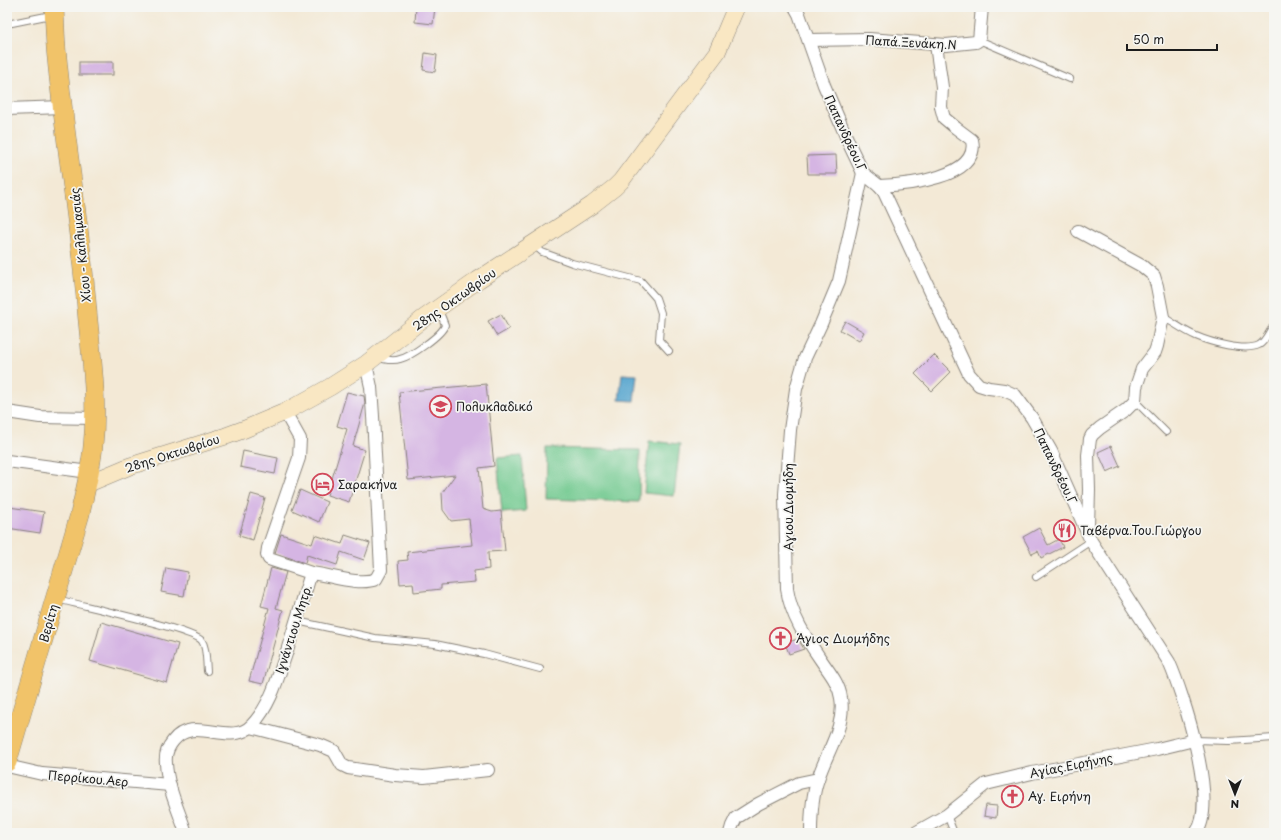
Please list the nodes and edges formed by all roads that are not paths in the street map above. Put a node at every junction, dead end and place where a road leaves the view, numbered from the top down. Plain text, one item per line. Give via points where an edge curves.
1 (736, 7) edge
2 (795, 7) edge
3 (982, 7) edge
4 (55, 11) edge
5 (7, 24) edge
6 (809, 40) junction
7 (979, 40) junction
8 (936, 45) junction
9 (1070, 79) dead end
10 (63, 107) junction
11 (7, 109) edge
12 (863, 173) junction
13 (880, 186) junction
14 (1078, 231) dead end
15 (533, 244) junction
16 (1163, 317) junction
17 (1274, 325) edge
18 (669, 351) dead end
19 (370, 360) junction
20 (1135, 401) junction
21 (7, 412) edge
22 (285, 412) junction
23 (94, 418) junction
24 (1166, 432) dead end
25 (7, 461) edge
26 (88, 478) junction
27 (1090, 536) junction
28 (311, 573) junction
29 (1036, 577) dead end
30 (55, 599) junction
31 (297, 621) junction
32 (540, 669) dead end
33 (207, 671) dead end
34 (251, 727) junction
35 (1274, 738) edge
36 (1194, 740) junction
37 (7, 762) edge
38 (7, 766) edge
39 (488, 770) dead end
40 (818, 778) junction
41 (170, 784) junction
42 (947, 815) junction
43 (1198, 832) edge
44 (186, 833) edge
45 (730, 833) edge
46 (811, 833) edge
47 (916, 833) edge
48 (954, 833) edge

1 - 15 main road, 28ης Οκτωβρίου via 717,52 621,181 592,206
2 - 6 street, Παπανδρέου.Γ
3 - 7 street
4 - 5 lane
4 - 10 main road, Χίου - Καλλιμασιάς
6 - 8 street, Παπά.Ξενάκη.Ν via 869,39
6 - 12 street, Παπανδρέου.Γ via 824,84
7 - 8 street, Παπά.Ξενάκη.Ν via 963,44
7 - 9 lane
8 - 13 street via 944,118 972,140 972,152 969,159 957,170 923,181
10 - 11 street
10 - 23 main road, Χίου - Καλλιμασιάς via 82,252
12 - 13 street, Παπανδρέου.Γ
12 - 40 street, Αγιου.Διομήδη via 839,281 805,358 796,389 785,494 789,602 800,628 837,684 841,698 840,723
13 - 27 street, Παπανδρέου.Γ via 969,374 980,385 1012,393 1020,401 1051,451
14 - 16 street via 1142,266 1154,276
15 - 18 lane via 542,252 572,263 641,282 656,298 661,313 660,340
15 - 19 main road, 28ης Οκτωβρίου via 438,308
16 - 17 lane via 1194,335 1238,346 1260,345
16 - 20 street via 1158,346 1142,369 1136,387
19 - 22 main road, 28ης Οκτωβρίου via 330,387
19 - 28 street via 380,570 376,579 370,582
20 - 24 lane
20 - 27 street via 1092,434 1090,439
21 - 23 street via 40,418
22 - 26 main road, 28ης Οκτωβρίου via 226,436
22 - 28 street, Ιγνάντιου.Μητρ. via 300,439 300,458 267,555 269,559
23 - 26 main road, Χίου - Καλλιμασιάς
25 - 26 street
26 - 30 main road, Βερίτη
27 - 29 lane
27 - 36 street, Παπανδρέου.Γ via 1168,662 1177,681
28 - 31 street, Ιγνάντιου.Μητρ.
30 - 33 lane via 174,628 195,636 202,641
30 - 37 main road, Βερίτη
31 - 32 lane via 376,638 484,654
31 - 34 street, Ιγνάντιου.Μητρ. via 270,700
34 - 39 street via 320,745 334,751 342,766 348,768 424,777
34 - 41 street via 226,733 193,729 182,732 168,750 166,763
35 - 36 lane
36 - 42 street, Αγίας.Ειρήνης via 986,784
36 - 43 street, Παπανδρέου.Γ via 1204,793 1203,813
38 - 41 street, Περρίκου.Αερ via 42,774
40 - 45 street via 799,783 758,804 736,818
40 - 46 street, Αγιου.Διομήδη via 812,808
41 - 44 street
42 - 47 street, Αγίας.Ειρήνης
42 - 48 lane

